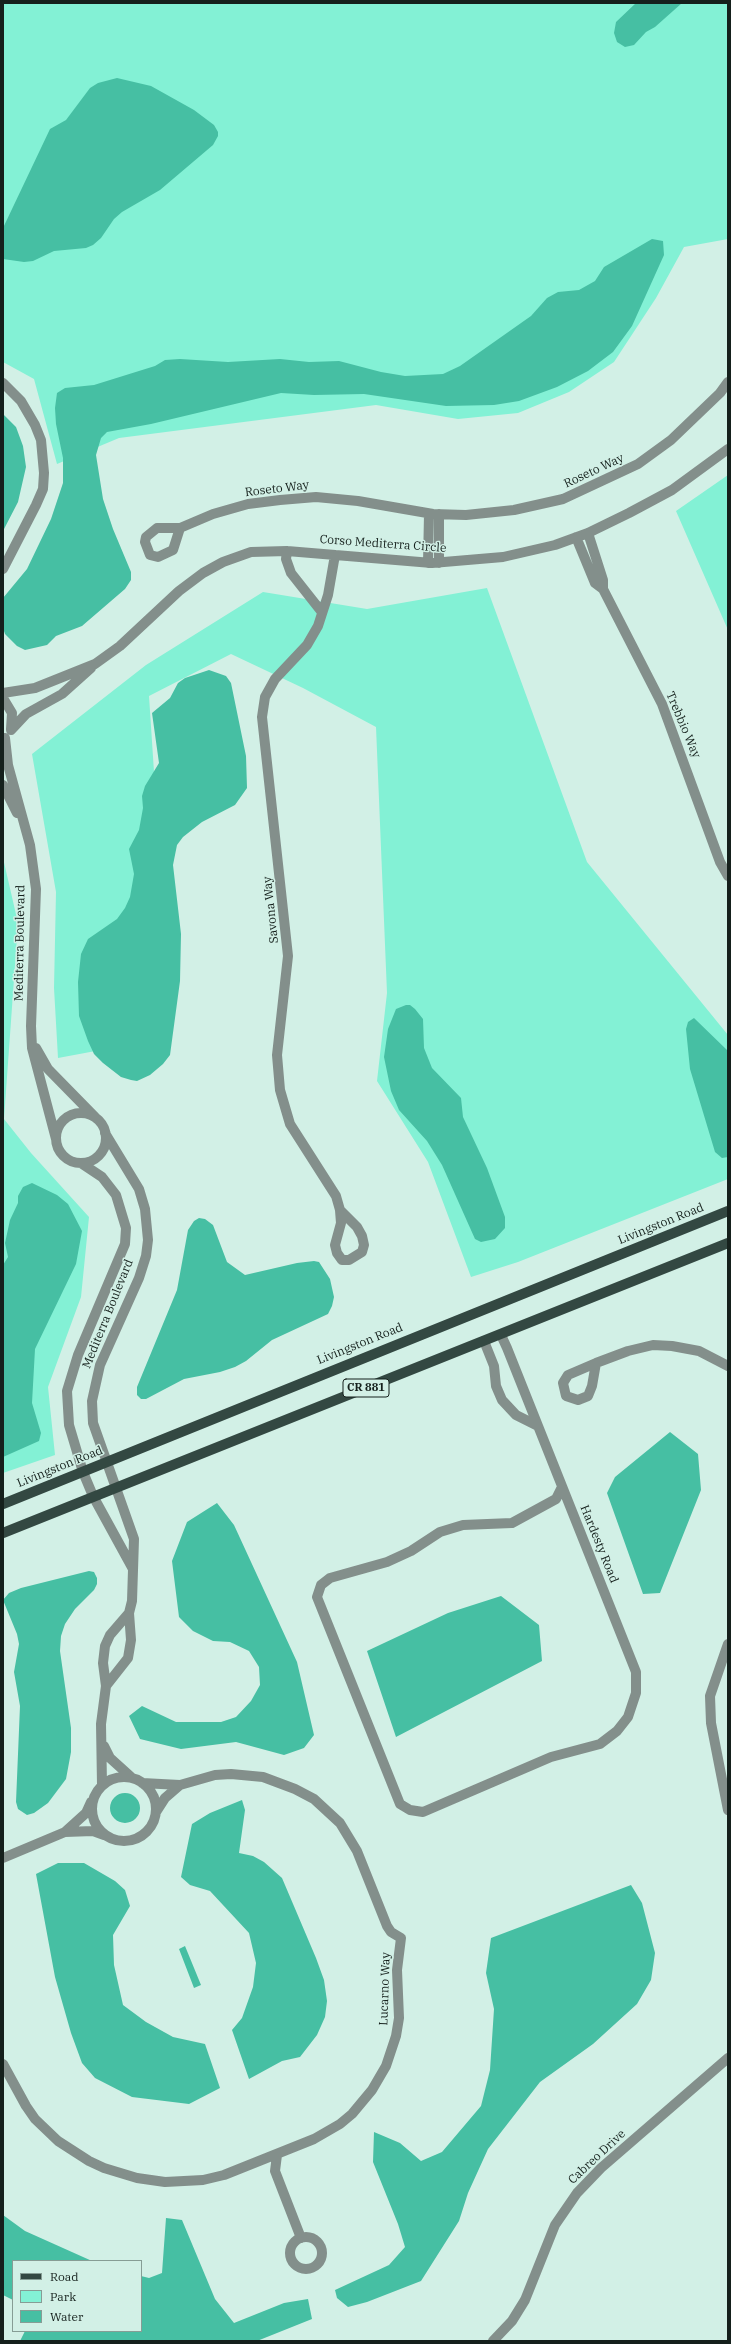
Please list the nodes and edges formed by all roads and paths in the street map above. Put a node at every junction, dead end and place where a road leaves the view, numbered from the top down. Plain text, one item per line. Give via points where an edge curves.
1 (728, 382) edge
2 (3, 383) edge
3 (728, 449) edge
4 (429, 514) junction
5 (439, 514) junction
6 (180, 528) dead end
7 (588, 533) junction
8 (576, 537) junction
9 (287, 550) junction
10 (335, 555) junction
11 (428, 563) junction
12 (438, 563) junction
13 (3, 569) edge
14 (603, 589) junction
15 (321, 611) junction
16 (95, 664) junction
17 (3, 693) edge
18 (3, 698) edge
19 (6, 736) edge
20 (3, 785) edge
21 (25, 827) junction
22 (728, 876) edge
23 (32, 1036) junction
24 (98, 1120) junction
25 (105, 1133) junction
26 (56, 1139) junction
27 (81, 1164) junction
28 (340, 1210) junction
29 (728, 1211) edge
30 (728, 1243) edge
31 (501, 1335) junction
32 (484, 1341) junction
33 (596, 1363) dead end
34 (728, 1366) edge
35 (538, 1426) junction
36 (107, 1462) junction
37 (83, 1472) junction
38 (116, 1487) junction
39 (562, 1487) junction
40 (93, 1496) junction
41 (3, 1504) edge
42 (3, 1533) edge
43 (133, 1569) junction
44 (128, 1613) junction
45 (728, 1644) edge
46 (106, 1686) junction
47 (103, 1744) junction
48 (130, 1777) junction
49 (142, 1783) junction
50 (102, 1785) junction
51 (180, 1786) junction
52 (94, 1796) junction
53 (728, 1810) edge
54 (156, 1812) junction
55 (65, 1832) junction
56 (105, 1835) junction
57 (3, 1858) edge
58 (728, 2058) edge
59 (3, 2064) edge
60 (277, 2155) junction
61 (259, 2162) junction
62 (275, 2171) junction
63 (301, 2238) dead end
64 (493, 2341) edge

1 - 5 street, Roseto Way via 720,393 671,440 638,464 606,481 563,499 514,510
2 - 13 street via 21,401 33,420 41,440 44,473 43,489
3 - 7 street, Corso Mediterra Circle via 672,490
4 - 5 street, Roseto Way
4 - 6 street, Roseto Way via 316,497 248,504 213,514
4 - 11 street
5 - 12 street
7 - 8 street, Corso Mediterra Circle
7 - 14 street, Trebbio Way via 603,580
8 - 12 street, Corso Mediterra Circle via 503,557
8 - 14 street, Trebbio Way via 595,583
9 - 10 street, Corso Mediterra Circle
9 - 15 street via 286,559 292,573
9 - 16 street, Corso Mediterra Circle via 251,552 223,562 203,573 179,591 120,646
10 - 11 street, Corso Mediterra Circle
10 - 15 street, Savona Way via 328,595
11 - 12 street, Corso Mediterra Circle
14 - 22 street, Trebbio Way via 662,704 720,862
15 - 28 street, Savona Way via 318,626 307,645 275,679 265,697 262,717 288,956 277,1055 280,1090 290,1124 336,1196
16 - 17 street, Corso Mediterra Circle via 35,688
16 - 19 street, Corso Mediterra Circle via 62,694 26,714
18 - 19 street via 12,713
19 - 21 street, Mediterra Boulevard via 8,765
20 - 21 street, Mediterra Boulevard
21 - 23 street, Mediterra Boulevard via 36,889
23 - 24 street, Mediterra Boulevard via 48,1069
23 - 26 street, Mediterra Boulevard via 36,1064
24 - 25 street
24 - 26 street via 83,1113 67,1117 57,1130
25 - 27 street via 106,1140 100,1154
25 - 36 street, Mediterra Boulevard via 139,1189 145,1209 148,1240 139,1278 100,1365 95,1382 92,1401 93,1423
26 - 27 street via 61,1154
27 - 37 street, Mediterra Boulevard via 102,1177 116,1195 126,1228 125,1244 78,1355 67,1391 69,1426
28 - 28 street, Savona Way via 341,1223 335,1245 342,1260 349,1260 362,1252 363,1240 357,1227
29 - 36 main road, Livingston Road / CR 881
30 - 31 main road, CR 881
31 - 32 main road, CR 881
31 - 35 street, Hardesty Road
32 - 35 street via 494,1366 496,1386 502,1400 516,1415
32 - 38 main road, CR 881
33 - 34 street via 653,1345 699,1351
35 - 39 street, Hardesty Road
36 - 37 main road, Livingston Road / CR 881
36 - 38 street, Mediterra Boulevard
37 - 40 street, Mediterra Boulevard
37 - 41 main road, Livingston Road / CR 881
38 - 40 main road, CR 881
38 - 43 street, Mediterra Boulevard via 134,1539
39 - 39 street, Hardesty Road via 636,1672 636,1693 628,1717 617,1731 600,1744 551,1757 423,1812 410,1810 400,1804 317,1597 321,1585 330,1578 387,1562 412,1551 440,1532 463,1524 512,1523 556,1499
40 - 42 main road, CR 881
40 - 43 street, Mediterra Boulevard
43 - 44 street, Mediterra Boulevard via 132,1601
44 - 46 street via 110,1635 105,1646 103,1663
44 - 46 street via 131,1640 128,1658
45 - 53 street via 710,1696 711,1723
46 - 47 street via 101,1724
47 - 48 street via 110,1758
47 - 50 street
48 - 49 street
48 - 50 street via 115,1778
49 - 51 street, Lucarno Way
49 - 54 street via 154,1798
50 - 52 street
51 - 54 street, Lucarno Way via 165,1798
51 - 60 street, Lucarno Way via 215,1775 248,1774 280,1782 314,1800 340,1823 349,1835 387,1926 401,1938 397,1970 399,2018 391,2052 380,2077 362,2103 340,2124
52 - 55 street via 86,1813
52 - 56 street via 93,1818
54 - 56 street via 150,1828 137,1838 121,1841
55 - 56 street via 93,1831
55 - 57 street
58 - 64 street, Cabreo Drive via 576,2192 555,2225 525,2300 512,2321
59 - 61 street, Lucarno Way via 26,2106 49,2133 74,2152 104,2168 150,2181 184,2182 224,2175
60 - 61 street, Lucarno Way
60 - 62 street
61 - 62 street
62 - 63 street

